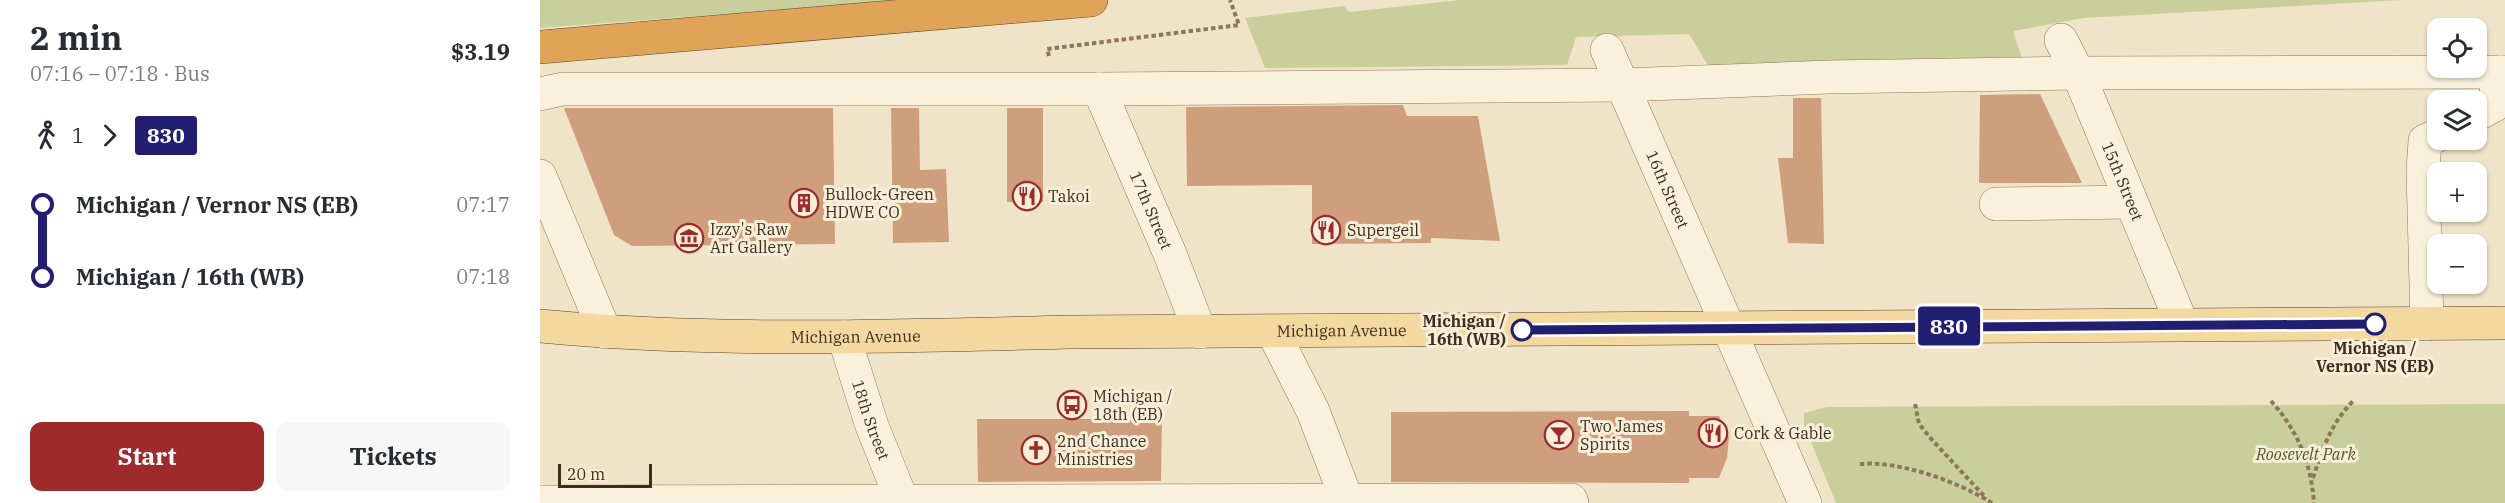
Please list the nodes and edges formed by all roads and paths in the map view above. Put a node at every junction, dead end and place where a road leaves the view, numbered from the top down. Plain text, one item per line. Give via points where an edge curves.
1 (1091, 0) edge
2 (1230, 0) edge
3 (2061, 40) dead end
4 (540, 47) edge
5 (1047, 49) dead end
6 (1607, 50) dead end
7 (2503, 72) edge
8 (2078, 73) junction
9 (1622, 85) junction
10 (1099, 89) junction
11 (540, 94) edge
12 (2487, 109) edge
13 (2427, 140) edge
14 (540, 176) edge
15 (2130, 202) junction
16 (1996, 204) dead end
17 (2505, 323) edge
18 (2182, 324) junction
19 (2427, 324) junction
20 (540, 326) edge
21 (1726, 328) junction
22 (605, 332) junction
23 (1200, 332) junction
24 (1274, 332) junction
25 (844, 337) junction
26 (2271, 401) dead end
27 (2353, 401) dead end
28 (1915, 404) dead end
29 (1860, 464) dead end
30 (2312, 479) junction
31 (1348, 501) edge
32 (540, 502) edge
33 (902, 502) edge
34 (1990, 502) edge
35 (1572, 503) edge
36 (1805, 503) edge
37 (2314, 503) edge

1 - 4 highway
2 - 5 path via 1239,25
3 - 8 street, 15th Street
6 - 9 street, 16th Street
7 - 8 street
7 - 12 street via 2493,106
8 - 9 street
8 - 15 street, 15th Street
9 - 10 street
9 - 21 street, 16th Street
10 - 11 street via 563,89
10 - 23 street, 17th Street
13 - 19 street via 2423,170
14 - 22 street
15 - 16 street
15 - 18 street, 15th Street
17 - 19 main road, Michigan Avenue
18 - 19 main road, Michigan Avenue
18 - 21 main road, Michigan Avenue
20 - 22 main road, Michigan Avenue
21 - 24 main road, Michigan Avenue
21 - 36 street, 16th Street
22 - 25 main road, Michigan Avenue
23 - 24 main road, Michigan Avenue
23 - 25 main road, Michigan Avenue
24 - 31 street via 1313,411
25 - 33 street, 18th Street via 872,426
26 - 30 path via 2295,432
27 - 30 path via 2337,417
28 - 34 path via 1919,424
29 - 34 path via 1901,465
30 - 37 path
31 - 33 street
31 - 35 street
32 - 33 street

